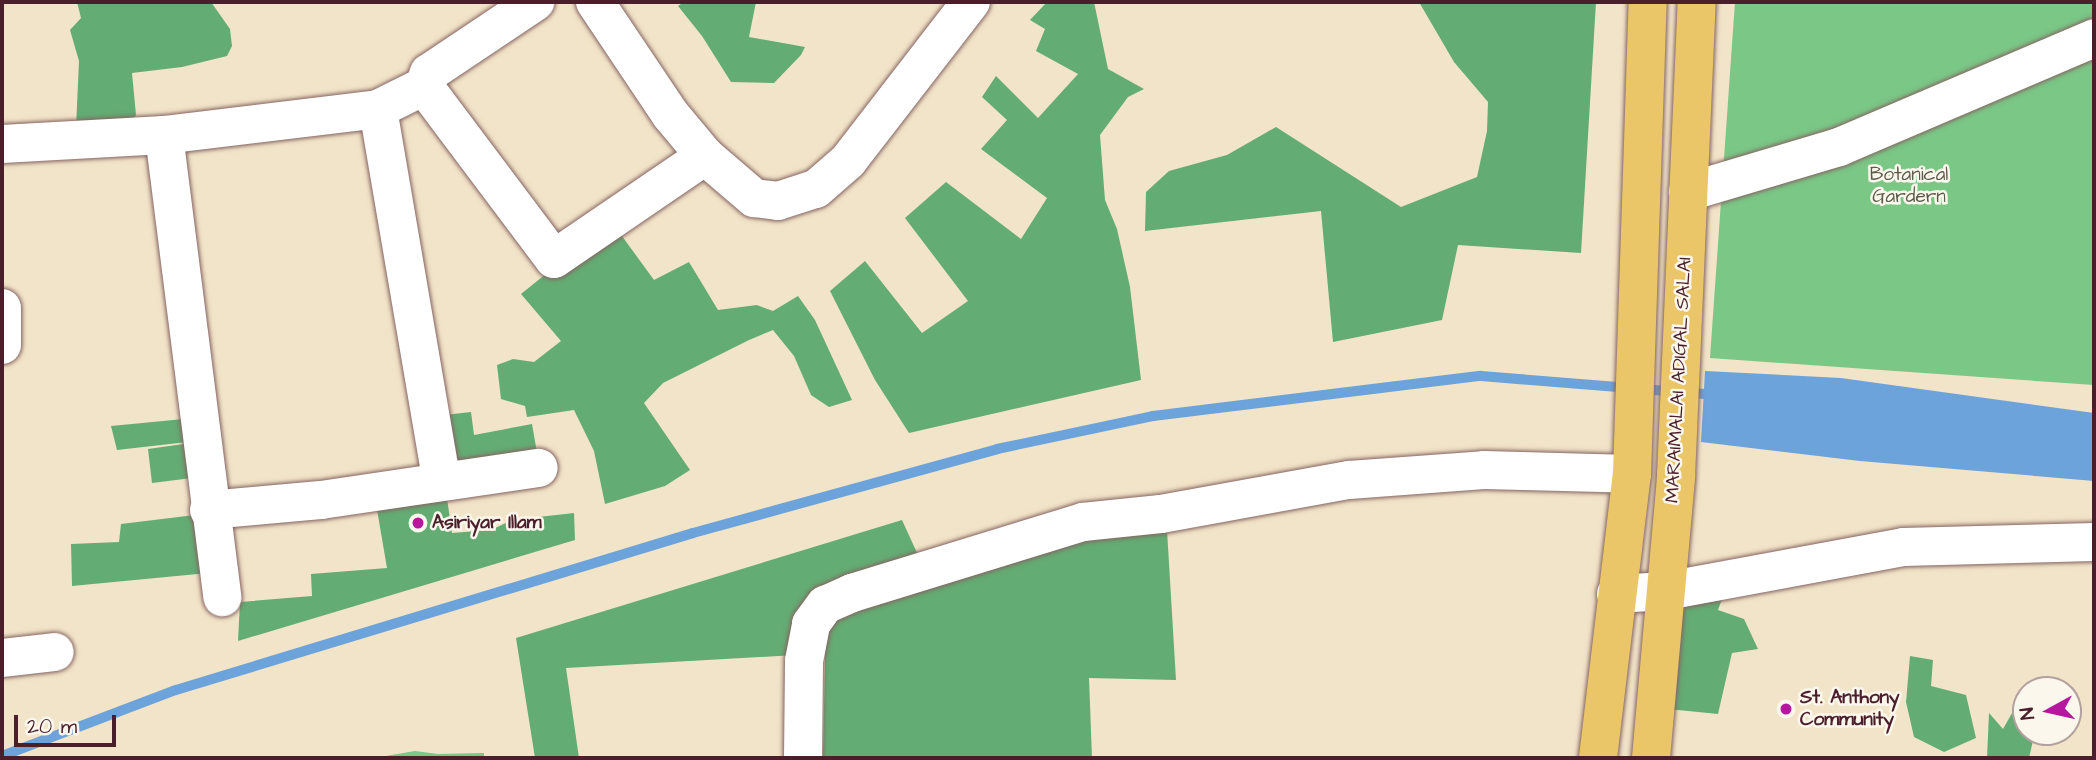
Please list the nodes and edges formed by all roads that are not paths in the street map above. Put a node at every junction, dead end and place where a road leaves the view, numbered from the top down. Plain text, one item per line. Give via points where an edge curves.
1 (535, 2) edge
2 (595, 2) edge
3 (971, 2) edge
4 (1647, 2) edge
5 (1697, 2) edge
6 (2094, 38) edge
7 (424, 86) junction
8 (378, 109) junction
9 (164, 135) junction
10 (2, 144) edge
11 (705, 156) junction
12 (1688, 192) junction
13 (2, 308) edge
14 (2, 345) edge
15 (539, 468) dead end
16 (1632, 474) junction
17 (442, 482) junction
18 (209, 510) junction
19 (2094, 542) edge
20 (1666, 591) junction
21 (1616, 594) junction
22 (222, 597) dead end
23 (55, 652) dead end
24 (2, 658) edge
25 (803, 758) edge
26 (1598, 758) edge
27 (1651, 758) edge

1 - 7 street via 429,73
2 - 11 street via 670,114
3 - 11 street via 848,161 816,190 778,201 754,198
4 - 16 main road
5 - 12 main road, MARAIMALAI ADIGAL SALAI
6 - 12 street via 1839,147
7 - 8 street
7 - 11 street via 554,259
8 - 9 street
8 - 17 street
9 - 10 street
9 - 18 street
12 - 20 main road, MARAIMALAI ADIGAL SALAI via 1676,476
13 - 14 street
15 - 17 street
16 - 21 main road
16 - 25 street via 1484,470 1349,480 1161,514 1083,522 852,593 825,605 811,624 804,661
17 - 18 street
18 - 22 street
19 - 20 street via 1903,547
20 - 21 street
20 - 27 main road, MARAIMALAI ADIGAL SALAI
21 - 26 main road
23 - 24 street

